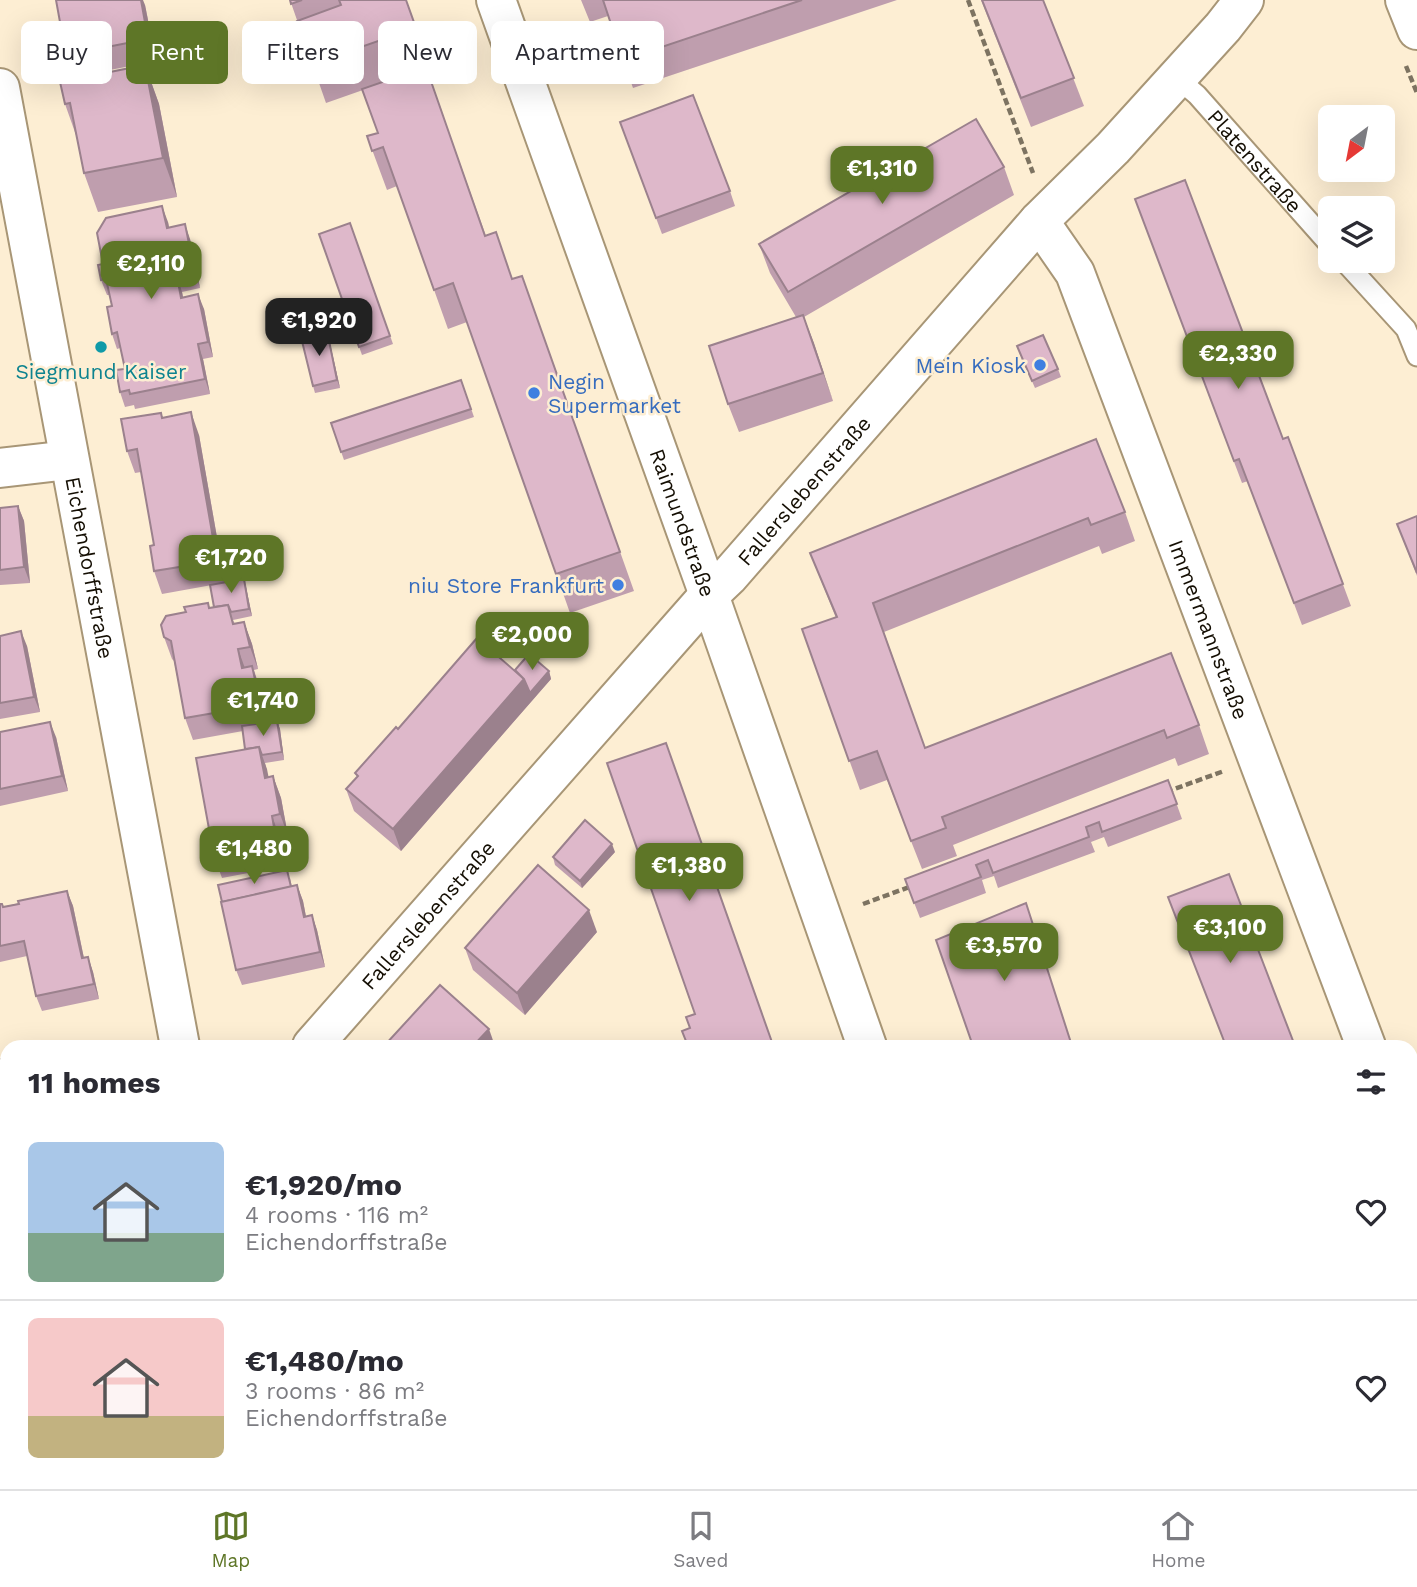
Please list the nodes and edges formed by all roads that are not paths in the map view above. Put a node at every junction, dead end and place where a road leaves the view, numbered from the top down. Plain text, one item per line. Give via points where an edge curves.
1 (496, 0) edge
2 (1244, 0) edge
3 (1405, 0) edge
4 (1417, 30) edge
5 (1177, 78) junction
6 (0, 88) edge
7 (1043, 216) junction
8 (1318, 231) edge
9 (1356, 273) edge
10 (1417, 356) edge
11 (69, 460) junction
12 (0, 468) edge
13 (709, 595) junction
14 (179, 1040) edge
15 (317, 1040) edge
16 (865, 1040) edge
17 (1364, 1040) edge

1 - 13 street, Raimundstraße
2 - 5 street, Fallerslebenstraße
3 - 4 street
5 - 7 street, Fallerslebenstraße
5 - 8 lane, Platenstraße
6 - 11 street, Eichendorffstraße
7 - 13 street, Fallerslebenstraße
7 - 17 street, Immermannstraße via 1075,272
9 - 10 lane via 1406,329
11 - 12 street
11 - 14 street, Eichendorffstraße
13 - 15 street, Fallerslebenstraße
13 - 16 street, Raimundstraße

